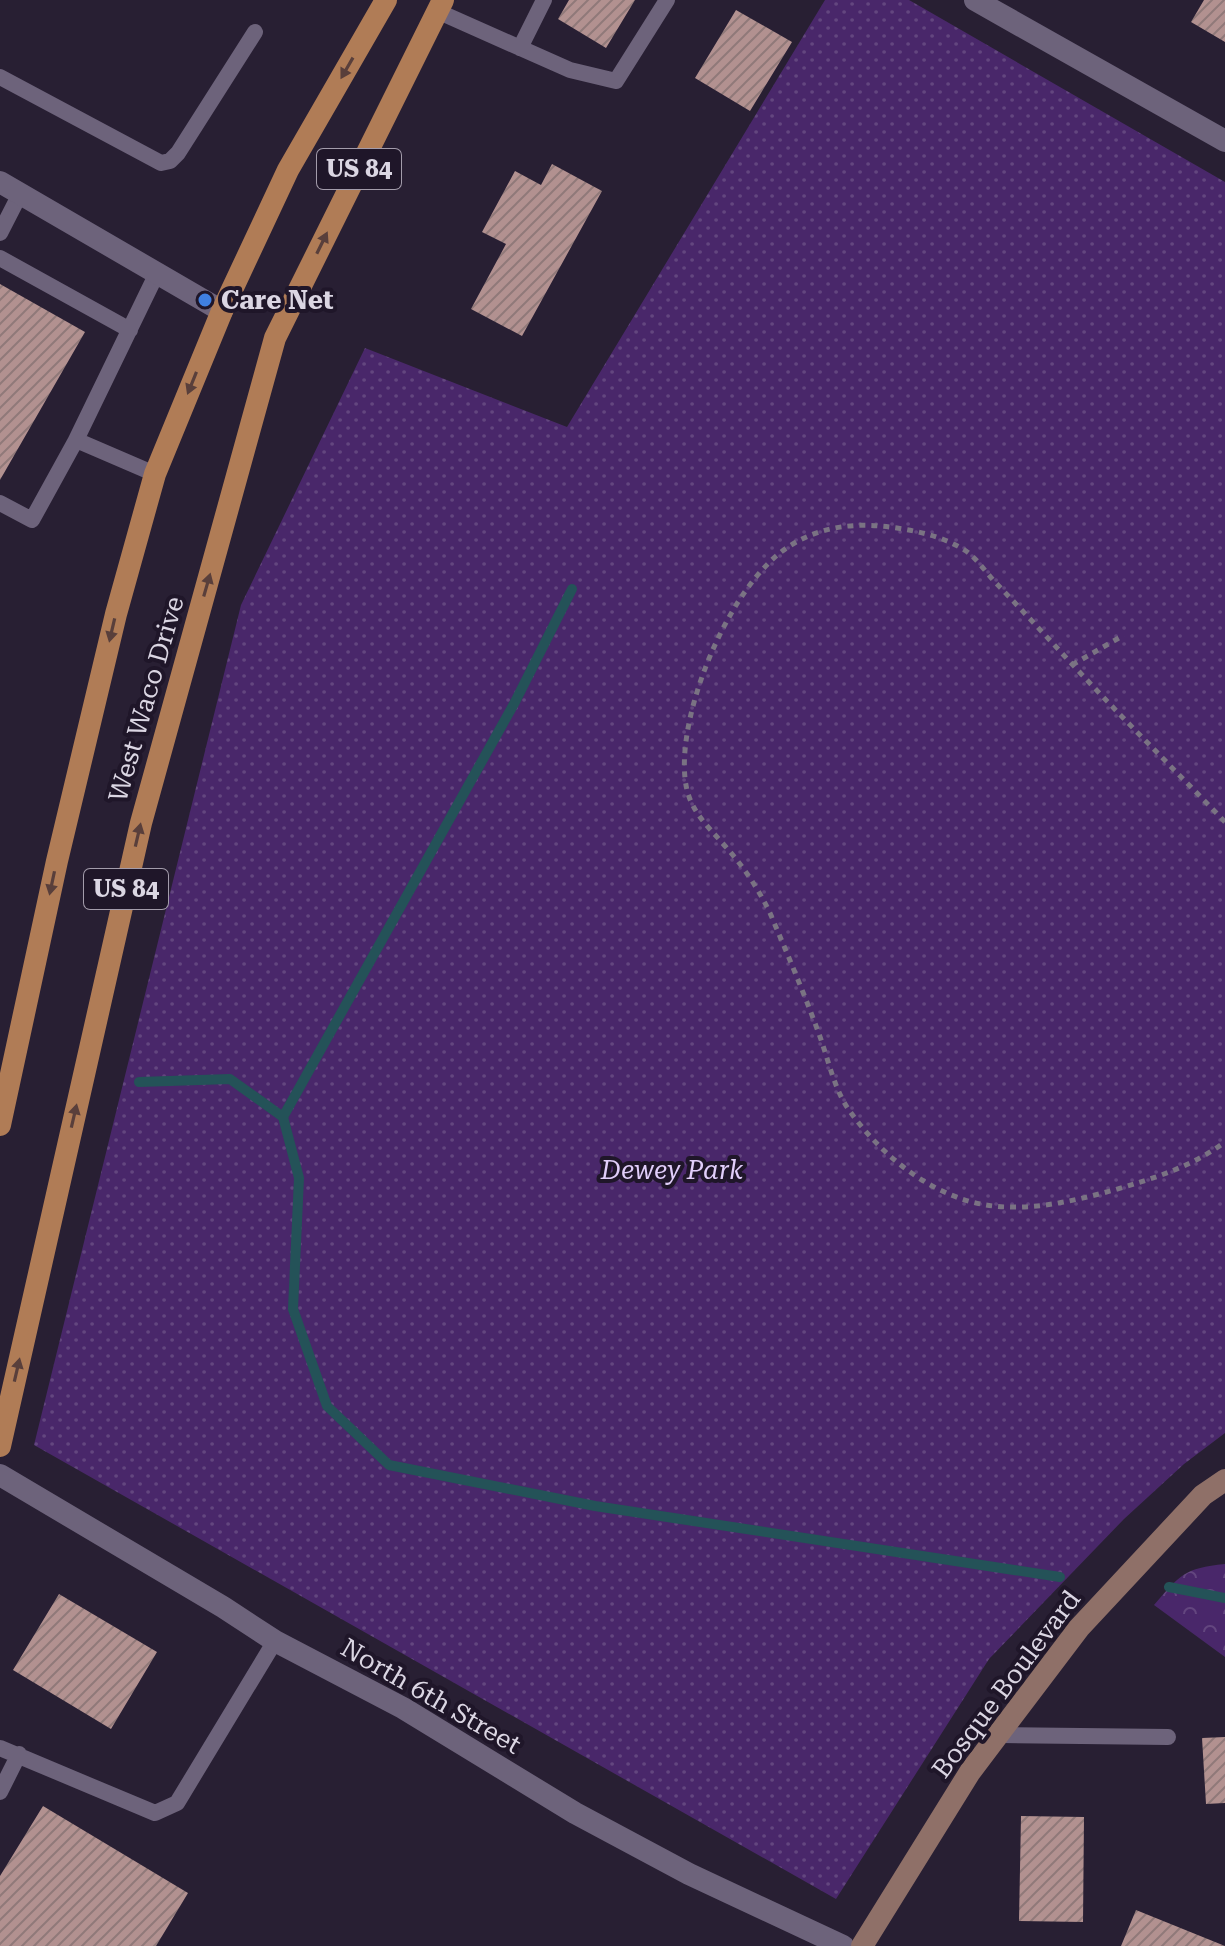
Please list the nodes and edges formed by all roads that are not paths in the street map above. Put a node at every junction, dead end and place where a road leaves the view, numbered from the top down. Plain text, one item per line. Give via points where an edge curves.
1 (386, 0) edge
2 (544, 0) edge
3 (667, 0) edge
4 (975, 0) edge
5 (440, 5) edge
6 (255, 32) dead end
7 (520, 48) junction
8 (0, 77) edge
9 (1225, 141) edge
10 (0, 182) edge
11 (20, 194) junction
12 (0, 233) edge
13 (0, 258) edge
14 (157, 273) junction
15 (222, 311) junction
16 (130, 330) junction
17 (76, 440) junction
18 (155, 474) junction
19 (0, 503) edge
20 (0, 1125) edge
21 (0, 1446) edge
22 (0, 1475) edge
23 (1225, 1480) edge
24 (275, 1641) junction
25 (1001, 1735) junction
26 (1168, 1737) dead end
27 (0, 1748) edge
28 (19, 1754) junction
29 (0, 1792) edge
30 (843, 1946) edge
31 (862, 1946) edge

1 -> 15 main road, West Waco Drive / US 84 via 288,170
2 - 7 lane
3 - 7 lane via 616,81 570,70
4 - 9 street
5 - 7 lane
21 -> 5 main road, West Waco Drive / US 84 via 141,823 275,338
6 - 8 lane via 178,153 161,163
10 - 11 street
11 - 12 lane
11 - 14 street
13 - 16 lane
14 - 15 street
14 - 16 lane
15 -> 18 main road, West Waco Drive / US 84
16 - 17 lane
17 - 18 lane
17 - 19 lane via 32,520
18 -> 20 main road, West Waco Drive / US 84 via 57,861
22 - 24 street, North 6th Street
23 - 25 main road, Bosque Boulevard via 1203,1495 1079,1628
24 - 28 lane via 177,1803 155,1813
24 - 30 street, North 6th Street via 403,1708 575,1813
25 - 26 lane
25 - 31 main road, Bosque Boulevard via 970,1772
27 - 28 lane
28 - 29 lane

